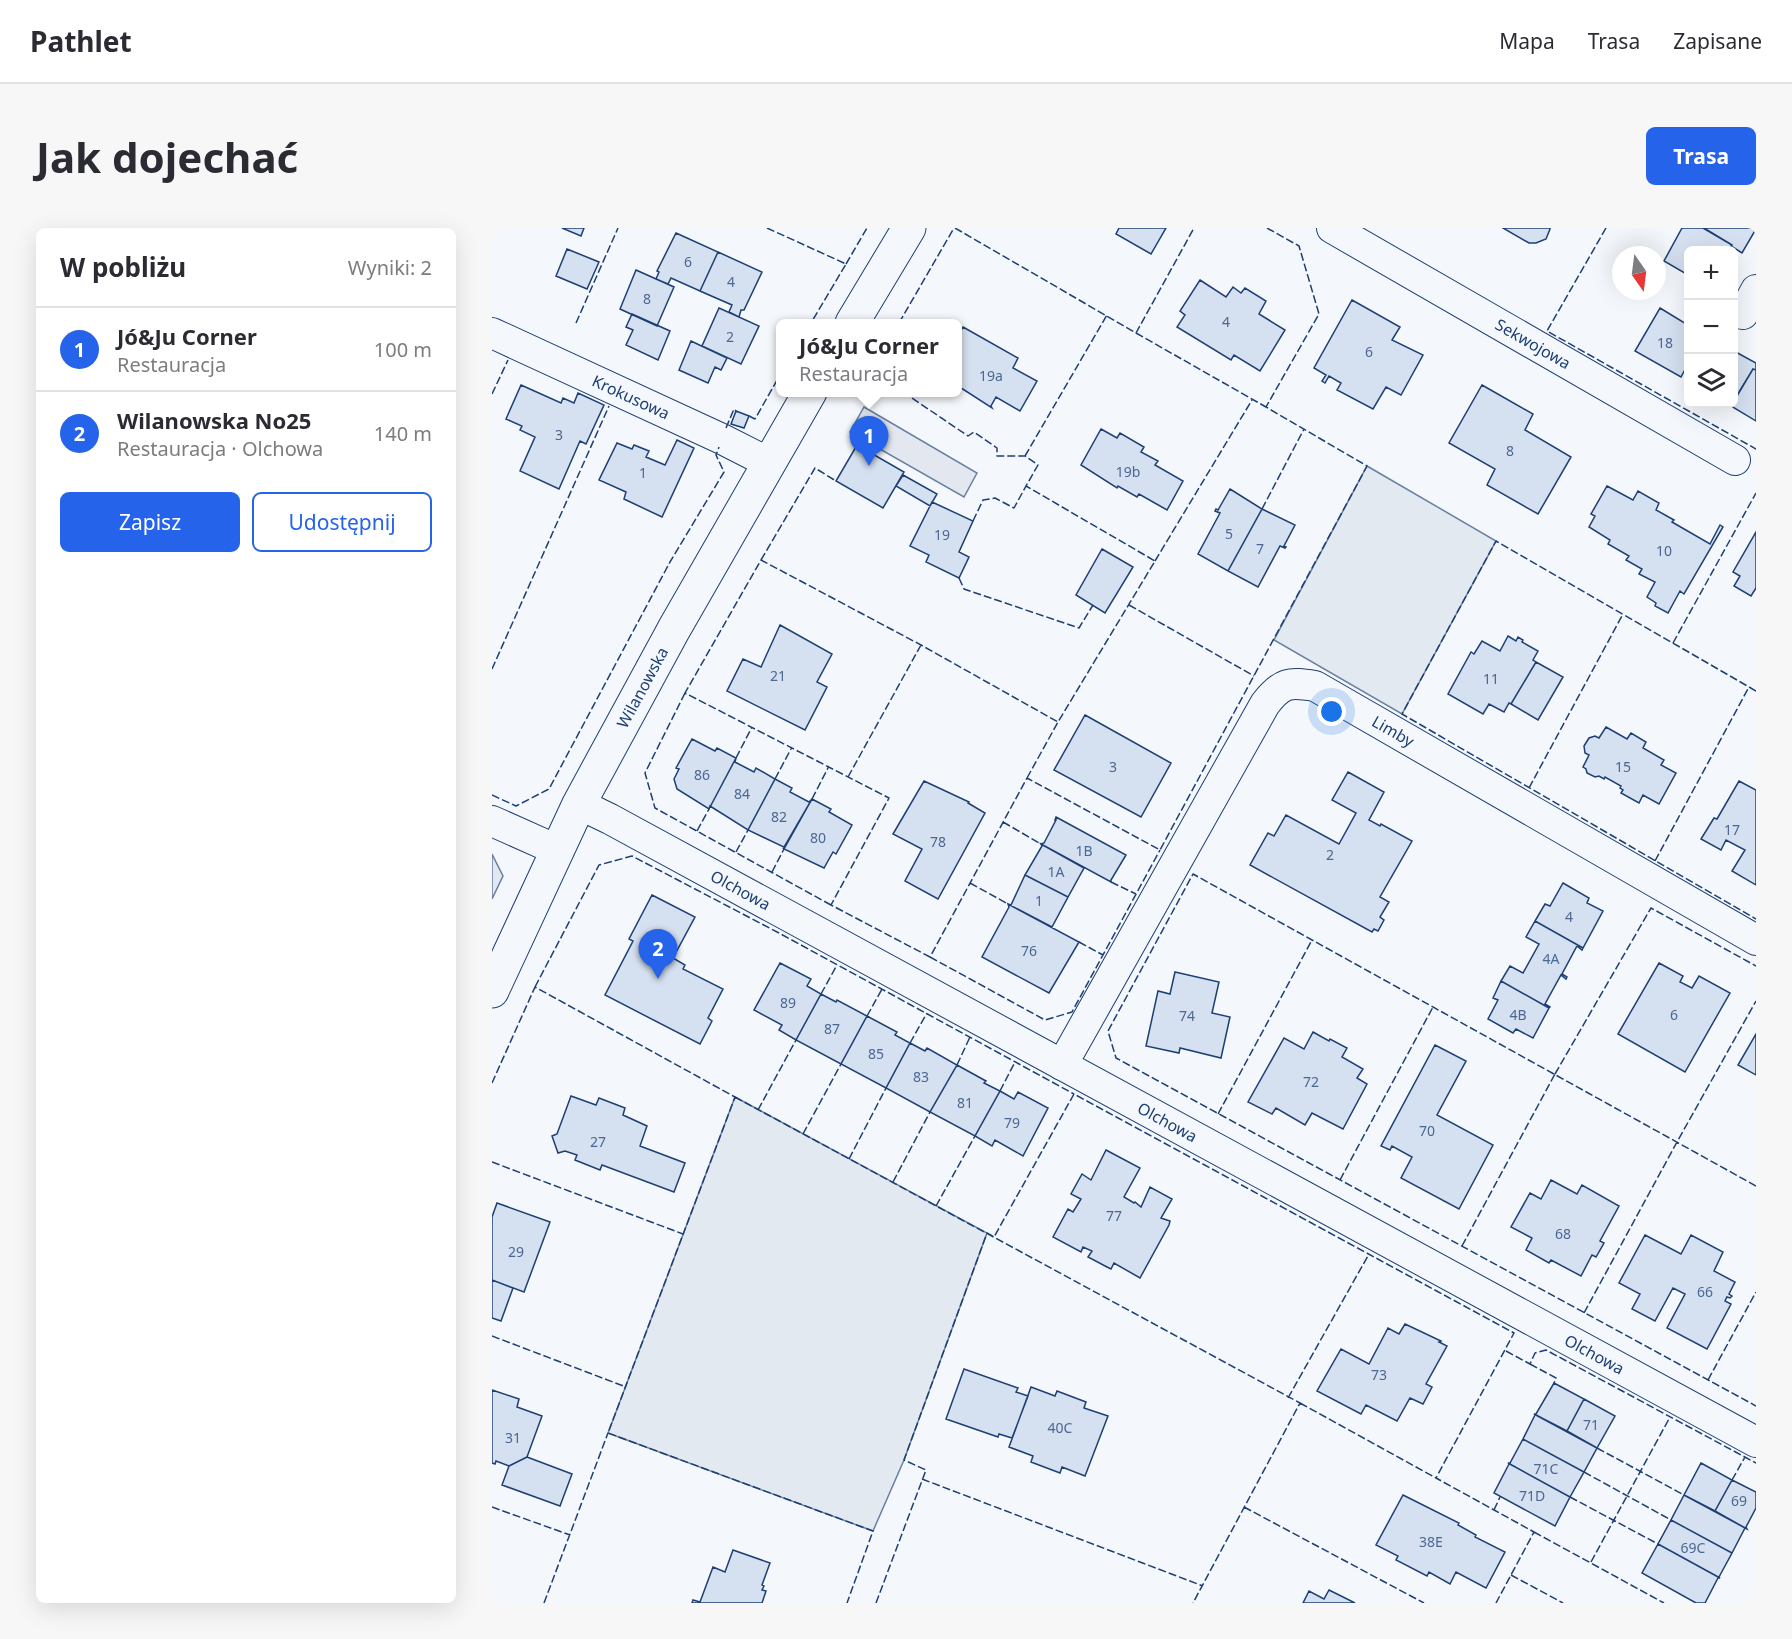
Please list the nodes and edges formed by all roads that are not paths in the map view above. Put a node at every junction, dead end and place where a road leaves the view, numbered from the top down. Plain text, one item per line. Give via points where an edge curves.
1 (909, 228) edge
2 (1332, 228) edge
3 (855, 319) edge
4 (492, 333) edge
5 (808, 397) edge
6 (1735, 459) dead end
7 (768, 463) junction
8 (579, 804) junction
9 (492, 821) edge
10 (557, 850) junction
11 (1756, 940) edge
12 (492, 991) edge
13 (1062, 1065) junction
14 (1756, 1442) edge

1 - 3 street
2 - 6 street, Sekwojowa
4 - 7 street, Krokusowa
5 - 7 street, Wilanowska
7 - 8 street, Wilanowska
8 - 10 street, Wilanowska
8 - 13 street, Olchowa
9 - 10 street
10 - 12 street, Wilanowska
11 - 13 street, Limby via 1315,687 1295,683 1275,691 1265,704
13 - 14 street, Olchowa

